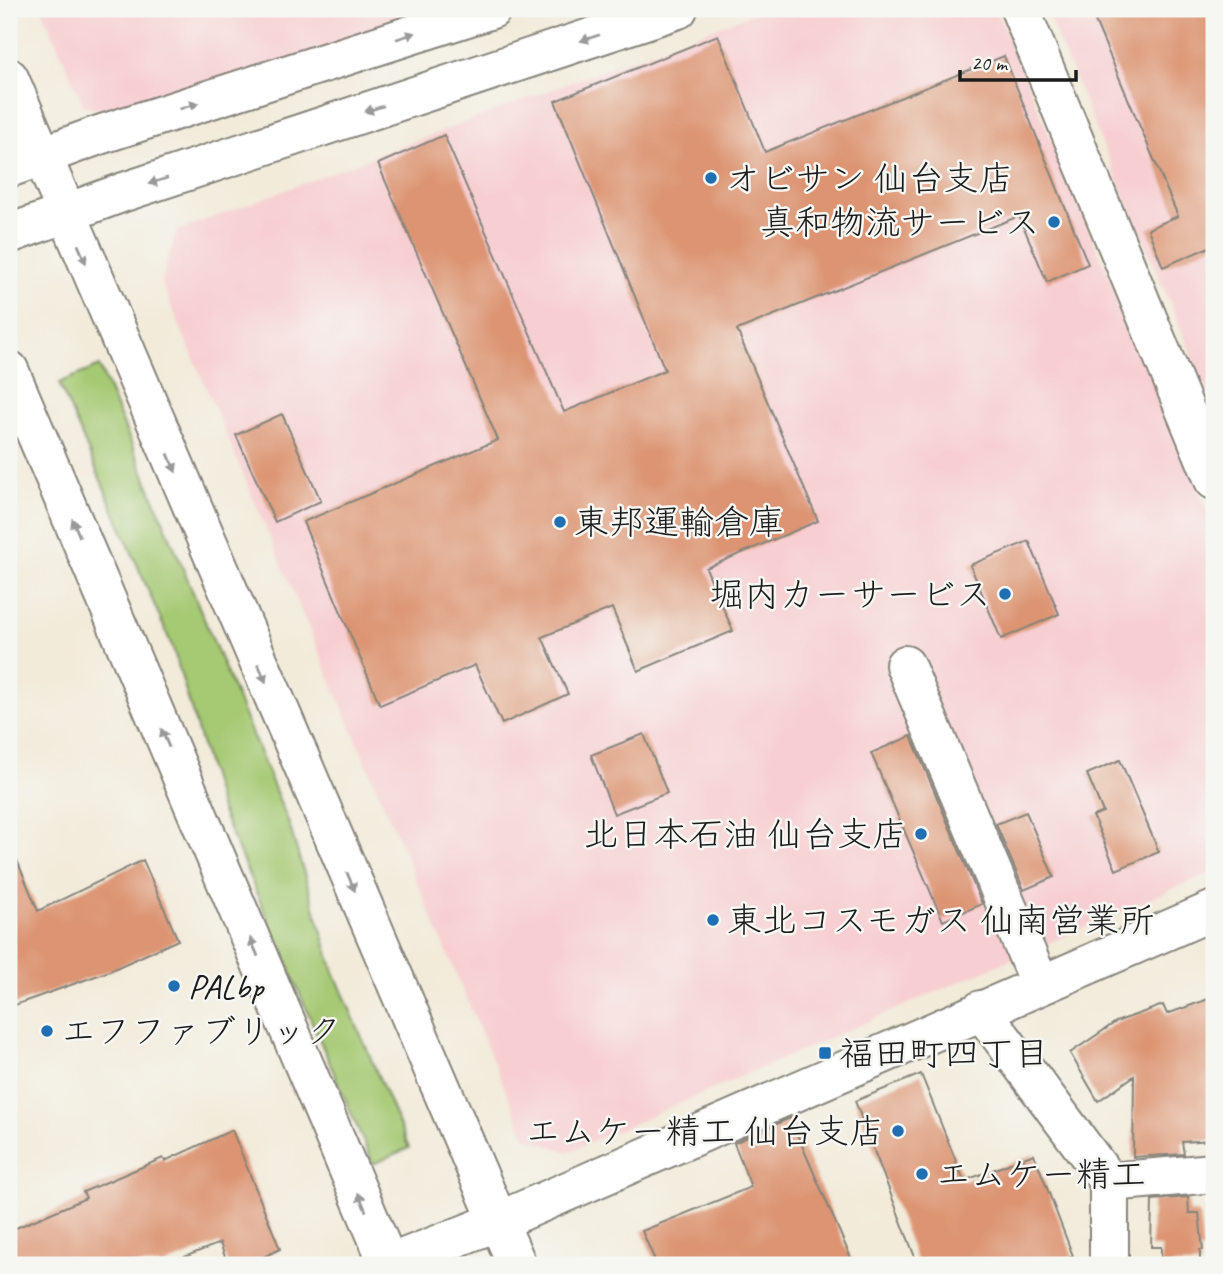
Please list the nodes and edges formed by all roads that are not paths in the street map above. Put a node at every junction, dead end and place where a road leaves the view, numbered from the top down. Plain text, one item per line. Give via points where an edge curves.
1 (492, 9) edge
2 (678, 9) edge
3 (1020, 9) edge
4 (9, 78) edge
5 (25, 163) edge
6 (65, 214) junction
7 (9, 234) edge
8 (9, 370) edge
9 (1214, 480) edge
10 (905, 665) dead end
11 (1214, 909) edge
12 (1040, 985) junction
13 (981, 1010) junction
14 (1214, 1173) edge
15 (1109, 1182) junction
16 (499, 1221) junction
17 (388, 1265) edge
18 (517, 1265) edge
19 (1109, 1265) edge

5 -> 1 street
2 -> 6 street
3 - 9 street
4 - 5 street
5 - 6 street
6 - 7 street
6 -> 16 street
17 -> 8 street
10 - 12 street
11 - 12 street
12 - 13 street
13 - 15 street
13 - 16 street
14 - 15 street
15 - 19 street
16 - 17 street
16 - 18 street

